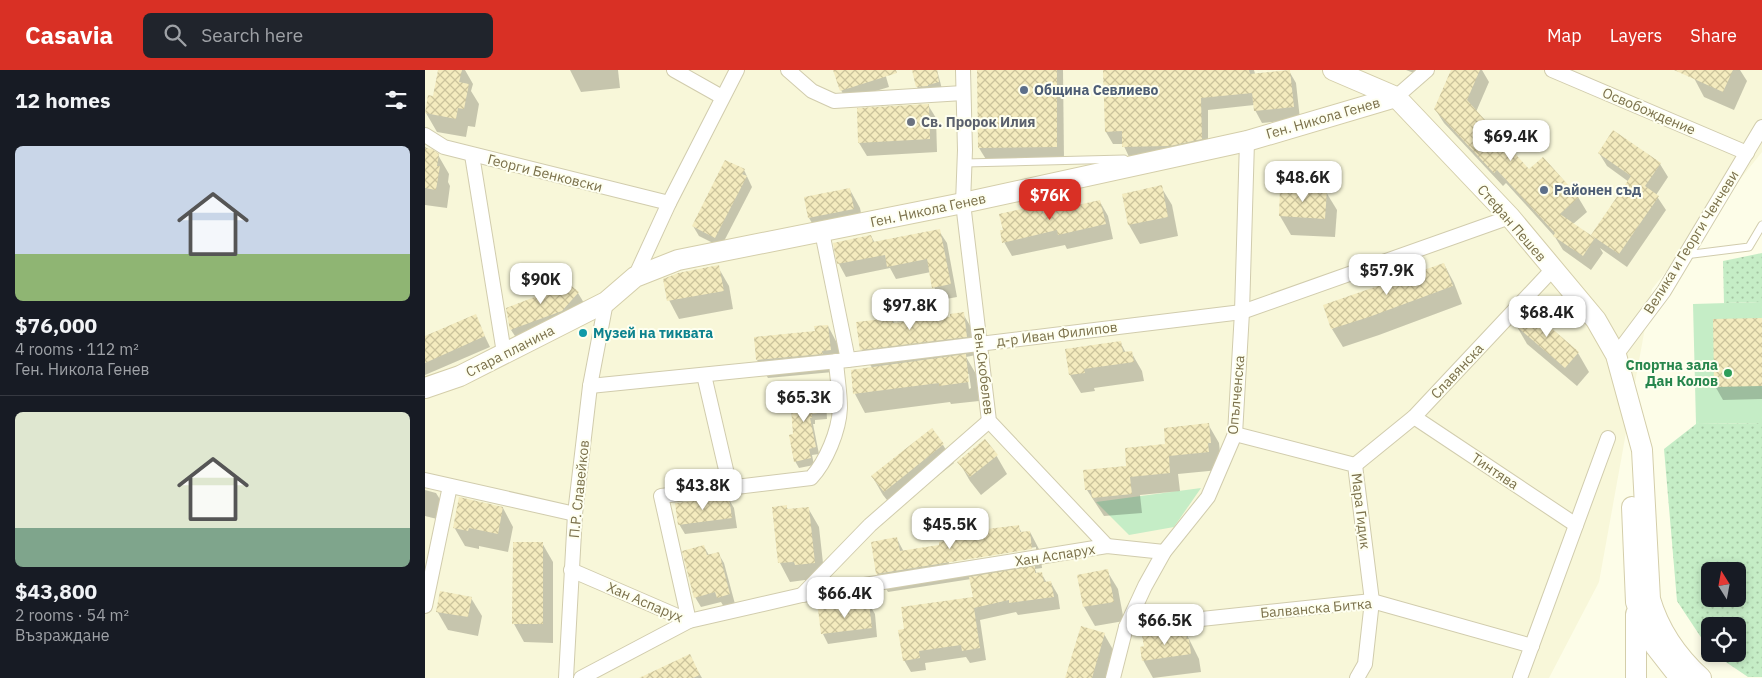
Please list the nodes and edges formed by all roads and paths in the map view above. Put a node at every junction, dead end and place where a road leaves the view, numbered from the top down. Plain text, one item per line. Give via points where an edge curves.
1 (674, 70) edge
2 (737, 70) edge
3 (788, 70) edge
4 (963, 70) edge
5 (1333, 70) edge
6 (1427, 70) edge
7 (1552, 70) edge
8 (963, 93) junction
9 (722, 97) junction
10 (1396, 97) junction
11 (1762, 128) edge
12 (425, 135) edge
13 (1247, 141) junction
14 (1747, 153) junction
15 (472, 155) junction
16 (965, 156) junction
17 (1139, 164) junction
18 (669, 203) junction
19 (963, 203) junction
20 (1510, 217) junction
21 (1762, 225) edge
22 (822, 232) junction
23 (1685, 256) junction
24 (1553, 269) junction
25 (635, 277) junction
26 (606, 302) junction
27 (1242, 312) junction
28 (980, 344) junction
29 (504, 353) junction
30 (1616, 355) junction
31 (842, 361) junction
32 (704, 375) junction
33 (460, 376) junction
34 (590, 386) junction
35 (425, 388) edge
36 (1627, 395) junction
37 (425, 403) edge
38 (1414, 417) junction
39 (989, 421) junction
40 (1235, 434) junction
41 (1608, 438) dead end
42 (1355, 465) junction
43 (425, 480) edge
44 (450, 486) junction
45 (729, 487) junction
46 (575, 514) junction
47 (1575, 525) junction
48 (1107, 546) junction
49 (1164, 552) junction
50 (571, 570) junction
51 (802, 595) junction
52 (1372, 601) junction
53 (1636, 602) junction
54 (425, 606) edge
55 (689, 621) junction
56 (1126, 627) junction
57 (1532, 646) junction
58 (566, 678) edge
59 (581, 678) edge
60 (1113, 678) edge
61 (1357, 678) edge
62 (1520, 678) edge
63 (1636, 678) edge
64 (1680, 678) edge
65 (1701, 678) edge

1 - 9 street
2 - 9 street
3 - 8 street via 812,91 834,101
4 - 8 street, Ген.Скобелев
5 - 10 street, Стефан Пешев
6 - 10 street
7 - 14 street, Освобождение
8 - 16 street, Ген.Скобелев
9 - 18 street
10 - 13 street, Ген. Никола Генев
10 - 20 street, Стефан Пешев
11 - 14 street, Велика и Георги Ченчеви
12 - 15 street, Георги Бенковски via 444,147
13 - 17 street, Ген. Никола Генев
13 - 27 street, Опълченска
14 - 23 street, Велика и Георги Ченчеви
15 - 18 street, Георги Бенковски
15 - 29 street
16 - 17 lane via 1130,159
16 - 19 street, Ген.Скобелев
17 - 19 street, Ген. Никола Генев
18 - 25 street
19 - 22 street, Ген. Никола Генев
19 - 28 street, Ген.Скобелев
20 - 24 street, Стефан Пешев
20 - 27 street, д-р Иван Филипов
21 - 23 lane via 1749,246
22 - 25 street, Ген. Никола Генев via 678,260
22 - 31 street
23 - 30 street, Велика и Георги Ченчеви via 1664,291
24 - 30 street, Стефан Пешев via 1596,320
24 - 38 street, Славянска
25 - 26 street, Стара планина
26 - 29 street, Стара планина
26 - 34 street, П.Р. Славейков
27 - 28 street, д-р Иван Филипов
27 - 40 street, Опълченска
28 - 31 street, д-р Иван Филипов
28 - 39 street, Ген.Скобелев
29 - 33 street, Стара планина
30 - 36 street, Стефан Пешев
31 - 32 street, д-р Иван Филипов
31 - 45 street via 837,425 820,468 811,478
32 - 34 street, д-р Иван Филипов
32 - 45 street
33 - 35 street, Стара планина
33 - 37 street, Стара планина
34 - 46 street, П.Р. Славейков
36 - 53 street, Стефан Пешев
36 - 65 street, Стефан Пешев via 1642,450 1650,599 1662,629 1682,659
38 - 42 street, Славянска
38 - 47 street, Тинтява
39 - 48 street, Ген.Скобелев
39 - 51 street via 869,525
40 - 42 street, Мара Гидик
40 - 49 street, Опълченска via 1208,497
41 - 47 street
42 - 52 street, Мара Гидик
43 - 44 street
44 - 46 street
44 - 54 street
45 - 55 street via 661,496
46 - 50 street, П.Р. Славейков
47 - 57 street
48 - 49 street, Хан Аспарух
48 - 51 street, Хан Аспарух
49 - 56 street, Опълченска
50 - 55 street, Хан Аспарух
50 - 58 street, П.Р. Славейков
51 - 55 street, Хан Аспарух
52 - 56 street, Балванска Битка
52 - 57 street, Балванска Битка
52 - 61 street, Мара Гидик via 1365,664
53 - 63 street
53 - 64 street, Стефан Пешев via 1645,629
55 - 59 street
56 - 60 street, Опълченска
57 - 62 street

